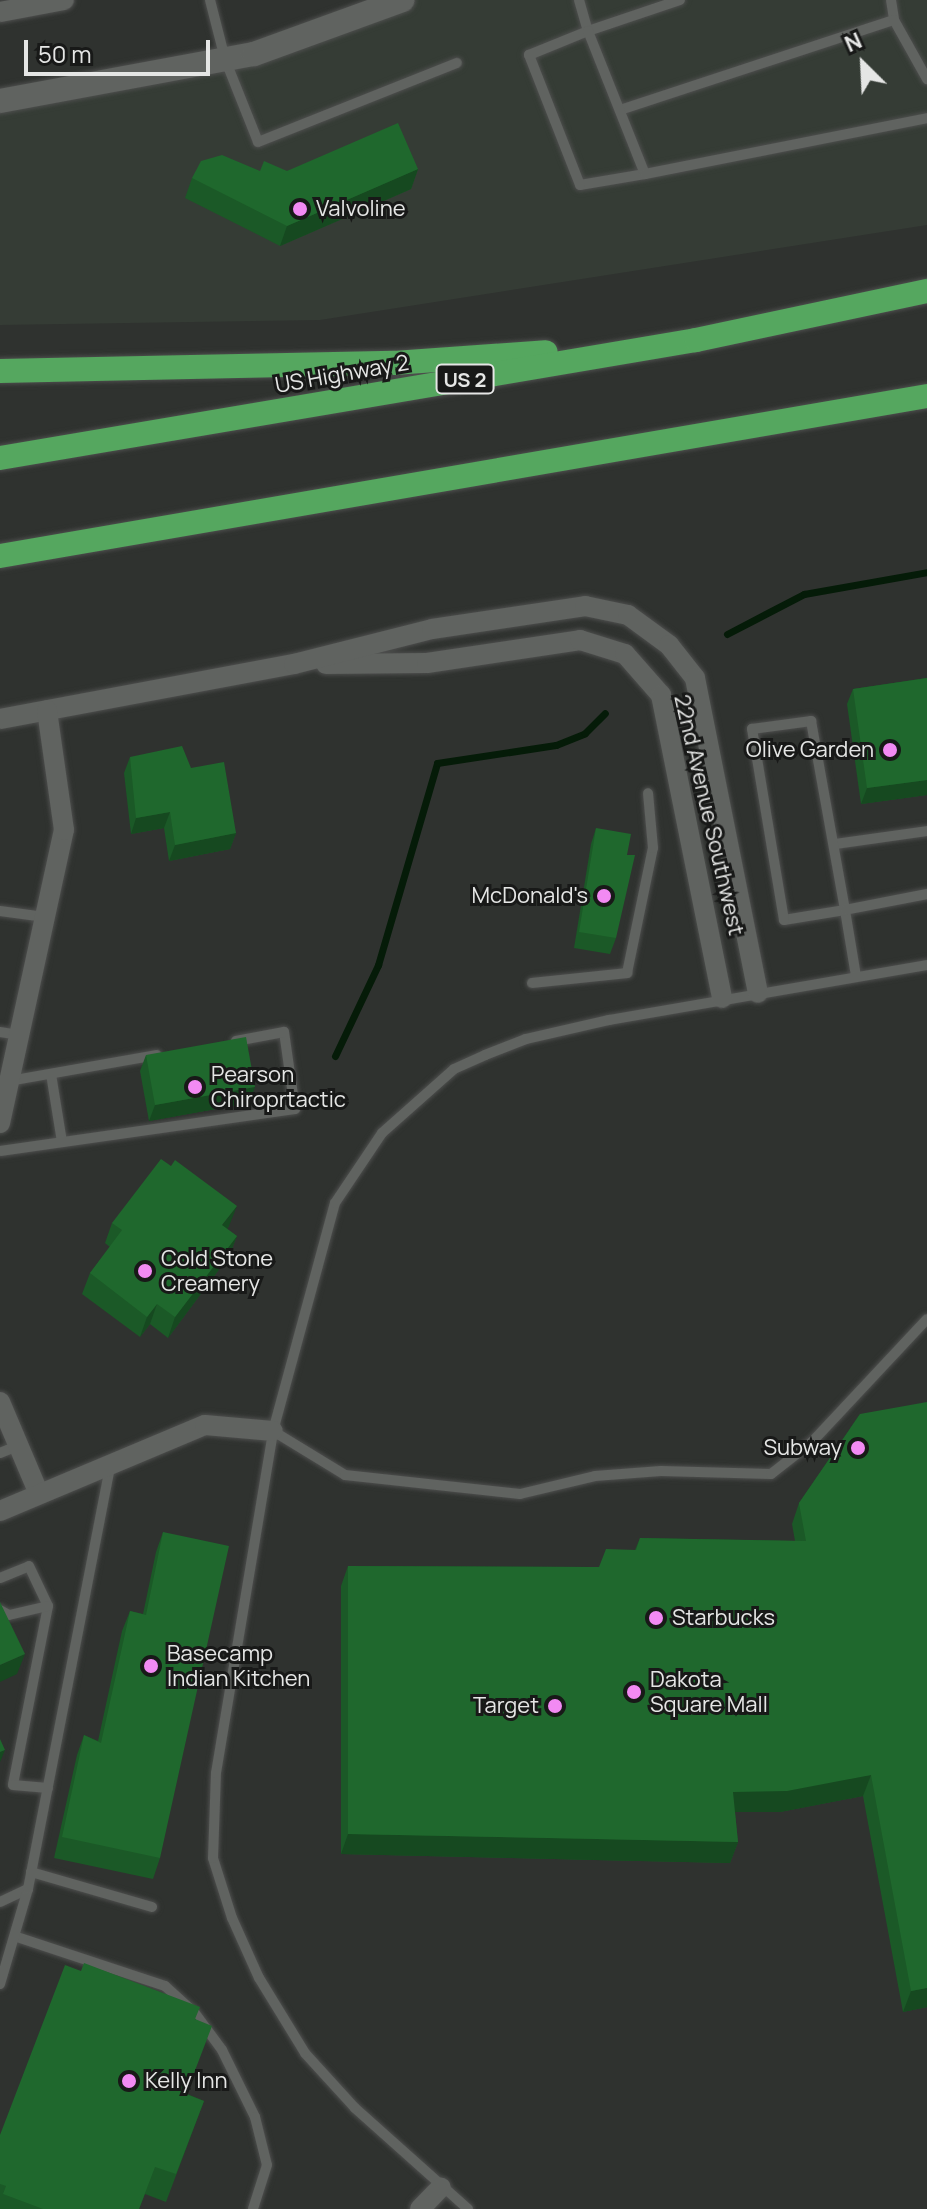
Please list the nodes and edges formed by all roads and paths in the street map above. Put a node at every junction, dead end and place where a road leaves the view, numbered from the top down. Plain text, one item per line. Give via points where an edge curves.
1 (64, 0) edge
2 (210, 0) edge
3 (402, 0) edge
4 (579, 0) edge
5 (680, 0) edge
6 (891, 0) edge
7 (0, 12) edge
8 (894, 20) junction
9 (588, 31) junction
10 (225, 59) junction
11 (457, 63) dead end
12 (927, 79) edge
13 (0, 101) edge
14 (620, 110) junction
15 (927, 118) edge
16 (645, 174) junction
17 (927, 291) edge
18 (696, 340) junction
19 (0, 371) edge
20 (927, 396) edge
21 (0, 458) edge
22 (0, 556) edge
23 (294, 664) junction
24 (47, 710) junction
25 (0, 719) edge
26 (648, 793) dead end
27 (927, 831) edge
28 (835, 844) junction
29 (927, 894) edge
30 (845, 910) junction
31 (0, 911) edge
32 (46, 918) junction
33 (927, 965) edge
34 (856, 976) junction
35 (532, 983) dead end
36 (758, 993) junction
37 (722, 998) junction
38 (10, 1034) edge
39 (222, 1043) edge
40 (176, 1051) edge
41 (51, 1074) junction
42 (9, 1081) junction
43 (0, 1123) edge
44 (62, 1142) junction
45 (0, 1151) edge
46 (927, 1319) edge
47 (0, 1402) edge
48 (273, 1431) junction
49 (9, 1449) edge
50 (110, 1466) junction
51 (39, 1494) junction
52 (0, 1511) edge
53 (0, 1578) edge
54 (48, 1606) junction
55 (0, 1610) edge
56 (13, 1785) junction
57 (48, 1788) junction
58 (0, 1791) edge
59 (31, 1872) junction
60 (28, 1889) junction
61 (0, 1902) edge
62 (152, 1907) dead end
63 (17, 1937) junction
64 (0, 1984) edge
65 (441, 2187) junction
66 (253, 2209) edge
67 (420, 2209) edge
68 (468, 2209) edge

1 - 7 street
2 - 10 lane
3 - 10 street via 254,54
4 - 9 lane
5 - 9 lane
6 - 8 lane
8 - 12 lane
8 - 14 lane
9 - 14 lane
9 - 16 lane via 529,55 580,185
10 - 11 lane via 258,142
10 - 13 street
14 - 16 lane
15 - 16 lane
17 - 18 highway, US Highway 2 / US 2
18 - 19 highway via 394,363
18 - 21 highway, US Highway 2 / US 2
20 - 22 highway
23 - 24 street, 22nd Avenue Southwest
23 - 36 street, 22nd Avenue Southwest via 432,629 570,608 628,615 669,645 695,678
23 - 37 street, 22nd Avenue Southwest via 427,663 580,640 625,654 661,695
24 - 25 street, 22nd Avenue Southwest
24 - 32 street via 64,830
26 - 35 lane via 653,848 627,973
27 - 28 lane
28 - 30 lane
28 - 30 lane via 811,721 752,729 784,920
29 - 30 lane
30 - 34 lane
31 - 32 lane
32 - 38 street
33 - 34 lane
34 - 36 lane
36 - 37 lane
37 - 48 lane via 526,1039 485,1055 442,1079 382,1133 335,1203
38 - 42 street
39 - 44 lane via 284,1032 295,1109
40 - 41 lane
41 - 42 lane
41 - 44 lane
42 - 43 street
44 - 45 lane
46 - 48 lane via 812,1442 771,1474 661,1471 595,1476 508,1493 345,1475
47 - 49 street
48 - 50 street via 205,1425
48 - 65 lane via 216,1773 213,1858 259,1978 305,2053 355,2108
49 - 51 street
50 - 51 street
50 - 57 lane
51 - 52 street
53 - 54 lane via 29,1566
54 - 55 lane via 9,1615
54 - 56 lane
56 - 57 lane
56 - 58 lane
57 - 59 lane
59 - 60 lane
59 - 62 lane
60 - 61 lane
60 - 63 lane
63 - 64 lane
63 - 66 lane via 165,1986 194,2012 222,2050 255,2117 267,2165
65 - 67 street
65 - 68 lane

